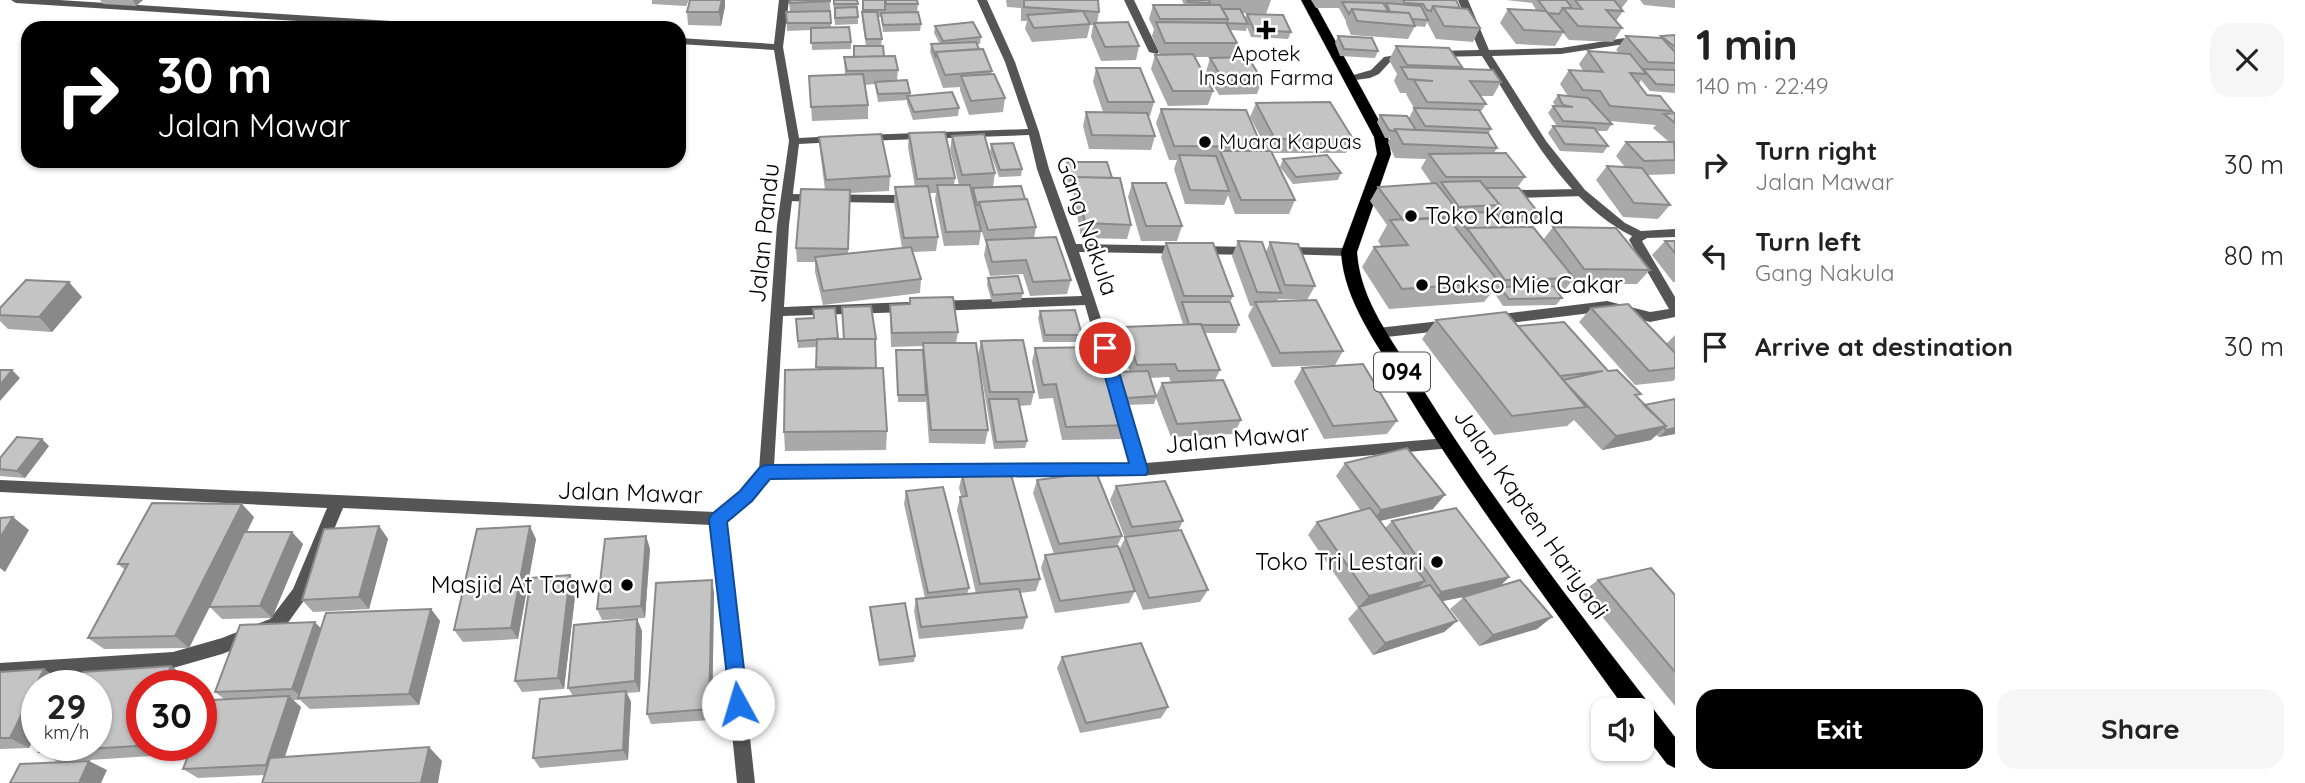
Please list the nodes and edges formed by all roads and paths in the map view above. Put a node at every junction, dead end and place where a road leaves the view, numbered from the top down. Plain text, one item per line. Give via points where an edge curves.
1 (16, 0) edge
2 (784, 0) edge
3 (982, 0) edge
4 (1129, 0) edge
5 (1307, 0) edge
6 (1463, 0) edge
7 (344, 21) edge
8 (686, 41) edge
9 (1675, 43) edge
10 (778, 47) junction
11 (1154, 52) edge
12 (1486, 54) junction
13 (1348, 78) junction
14 (1034, 132) junction
15 (794, 141) junction
16 (1581, 193) junction
17 (1518, 194) edge
18 (787, 198) junction
19 (895, 199) edge
20 (1675, 233) edge
21 (1639, 236) junction
22 (1070, 248) junction
23 (1349, 252) junction
24 (1090, 300) junction
25 (1675, 310) edge
26 (777, 312) junction
27 (1484, 321) edge
28 (1458, 324) edge
29 (1378, 333) junction
30 (1113, 378) edge
31 (1121, 404) edge
32 (1447, 444) junction
33 (1140, 470) junction
34 (766, 472) junction
35 (0, 486) edge
36 (337, 503) junction
37 (718, 519) junction
38 (0, 671) edge
39 (1630, 698) edge
40 (1654, 730) edge
41 (1675, 756) edge
42 (746, 783) edge

1 - 7 street
2 - 10 street, Jalan Pandu
3 - 14 street, Gang Nakula
4 - 11 street
5 - 13 main road
6 - 12 street
8 - 10 street
9 - 12 street via 1631,40 1561,51
10 - 15 street, Jalan Pandu
12 - 13 street via 1391,58 1375,72
12 - 16 street
13 - 23 main road via 1381,137 1384,154 1378,192
14 - 15 street
14 - 22 street, Gang Nakula
15 - 18 street, Jalan Pandu
16 - 17 street
16 - 21 street
18 - 19 street
18 - 26 street, Jalan Pandu
20 - 21 street
21 - 25 street via 1636,244
22 - 23 street
22 - 24 street, Gang Nakula
23 - 29 main road, Jalan Kapten Hariyadi / 094 via 1349,267
24 - 26 street
24 - 30 street, Gang Nakula
25 - 27 street via 1650,317 1607,306
26 - 34 street, Jalan Pandu
28 - 29 street
29 - 32 main road, Jalan Kapten Hariyadi / 094
31 - 33 street
32 - 33 street, Jalan Mawar
32 - 39 main road, Jalan Kapten Hariyadi / 094
33 - 34 street, Jalan Mawar
34 - 37 street, Jalan Mawar
35 - 36 street, Jalan Mawar
36 - 37 street, Jalan Mawar
36 - 38 street via 299,594 276,625 173,660
37 - 42 street
40 - 41 main road, Jalan Kapten Hariyadi / 094

